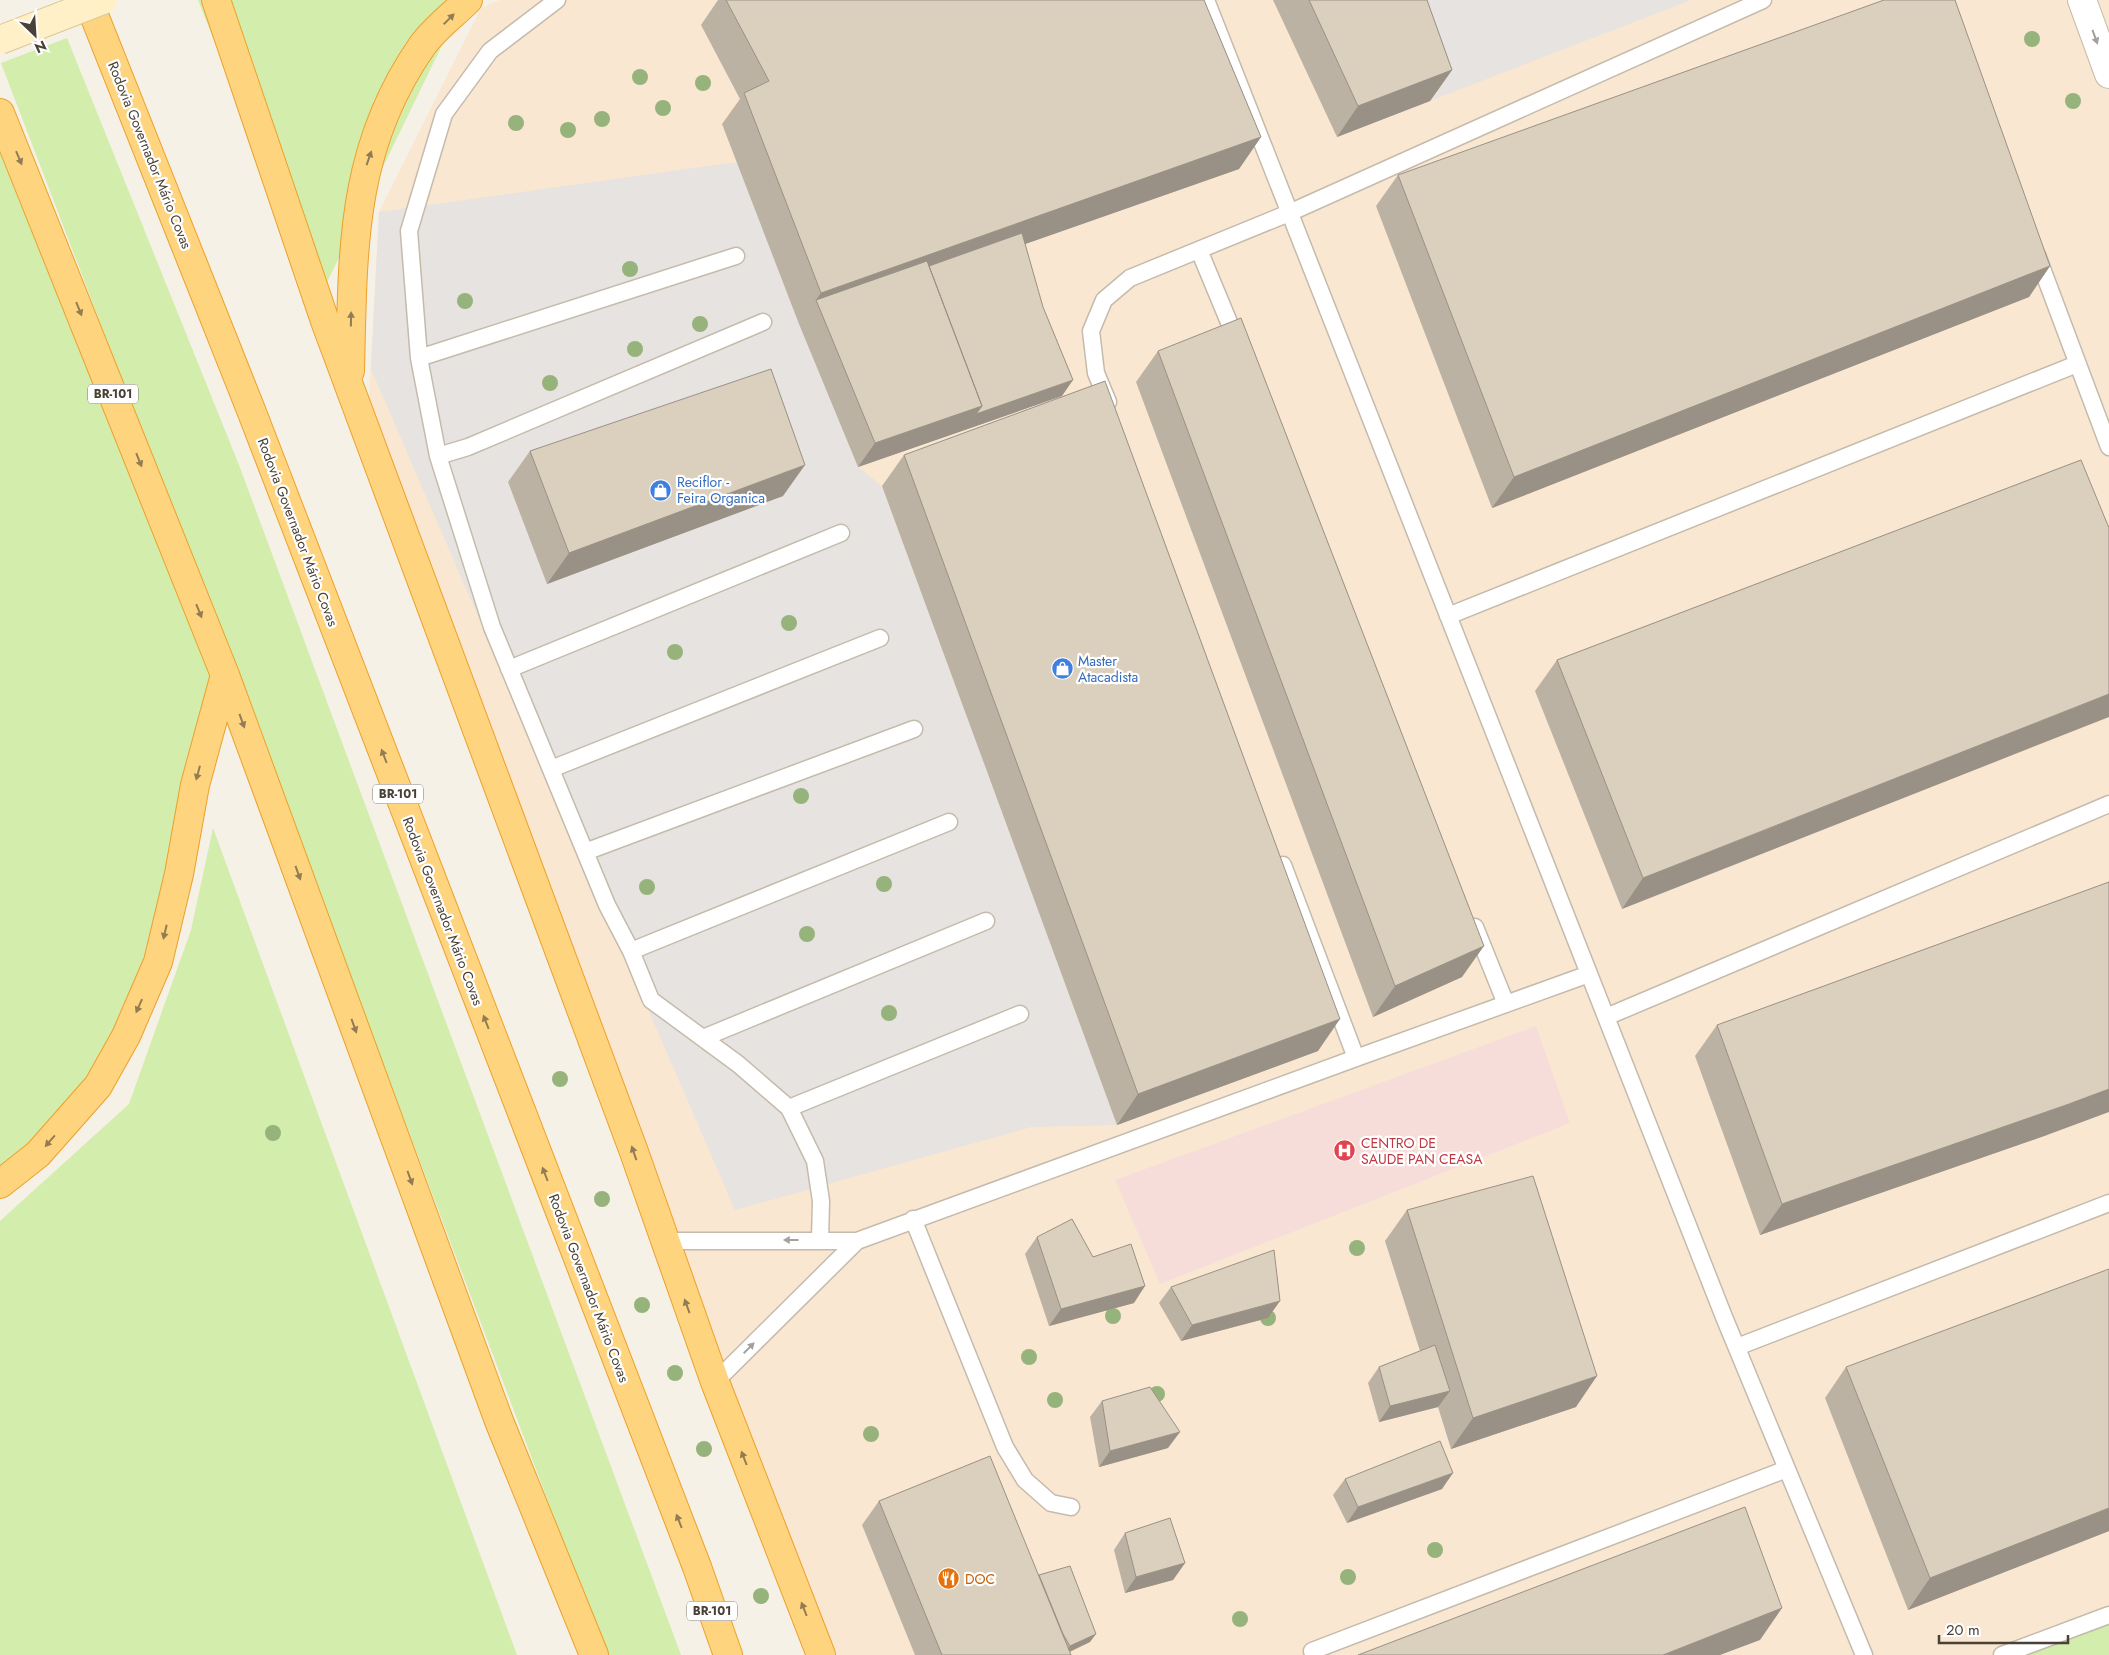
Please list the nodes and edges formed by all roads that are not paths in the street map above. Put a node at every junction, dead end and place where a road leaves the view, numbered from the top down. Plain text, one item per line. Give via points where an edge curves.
1 (88, 0) edge
2 (103, 0) edge
3 (216, 0) edge
4 (468, 0) edge
5 (557, 0) edge
6 (1206, 0) edge
7 (1763, 0) edge
8 (2082, 0) edge
9 (0, 40) edge
10 (2109, 74) edge
11 (0, 113) edge
12 (1289, 213) junction
13 (2032, 244) edge
14 (1199, 250) junction
15 (736, 256) dead end
16 (763, 322) dead end
17 (419, 358) junction
18 (1244, 360) edge
19 (2077, 364) junction
20 (350, 385) junction
21 (1114, 419) edge
22 (2109, 447) edge
23 (438, 456) junction
24 (841, 533) dead end
25 (1448, 616) junction
26 (880, 638) dead end
27 (509, 669) junction
28 (225, 675) junction
29 (914, 728) dead end
30 (551, 769) junction
31 (2109, 804) edge
32 (949, 822) dead end
33 (585, 852) junction
34 (1279, 854) edge
35 (1469, 912) edge
36 (986, 921) dead end
37 (631, 951) junction
38 (1589, 974) junction
39 (1506, 1004) junction
40 (1020, 1014) dead end
41 (1606, 1017) junction
42 (704, 1038) junction
43 (1356, 1058) junction
44 (789, 1108) junction
45 (0, 1184) edge
46 (2109, 1203) edge
47 (913, 1219) junction
48 (663, 1240) junction
49 (820, 1240) junction
50 (857, 1241) junction
51 (1737, 1347) junction
52 (714, 1382) junction
53 (1787, 1469) junction
54 (1072, 1507) dead end
55 (2109, 1615) edge
56 (1312, 1651) dead end
57 (594, 1655) edge
58 (728, 1655) edge
59 (821, 1655) edge
60 (1864, 1655) edge
61 (2002, 1655) edge

58 -> 1 highway, Rodovia Governador Mário Covas / BR-101 via 697,1567 251,410
2 - 9 main road, bridge
3 - 20 highway via 325,321
20 -> 4 highway via 353,248 364,172 388,104 423,45
5 - 17 lane via 490,51 444,114 409,232
6 - 12 lane
7 - 12 lane
8 -> 10 street
11 -> 28 highway, BR-101
12 - 14 lane
12 - 25 lane
13 - 19 lane
14 - 18 lane
14 - 21 lane via 1130,278 1104,300 1091,331 1096,373
15 - 17 lane
16 - 23 lane via 468,447
17 - 23 lane
19 - 22 lane
19 - 25 lane
48 -> 20 highway via 634,1152
23 - 27 lane via 492,628
24 - 27 lane
25 - 38 lane
26 - 30 lane
27 - 30 lane
28 -> 45 highway via 195,786 158,962 126,1036 98,1086 38,1154
28 -> 57 highway, BR-101 via 499,1421
29 - 33 lane
30 - 33 lane
31 - 41 lane
32 - 37 lane
33 - 37 lane
34 - 43 lane
35 - 39 lane
36 - 42 lane
37 - 42 lane via 651,1000
38 - 39 lane
38 - 41 lane
39 - 43 lane
40 - 44 lane
41 - 51 lane
42 - 44 lane
43 - 47 lane
44 - 49 lane via 815,1161 821,1201
46 - 51 lane
47 - 50 lane
47 - 54 lane via 1005,1447 1025,1480 1051,1503
49 -> 48 lane
52 -> 48 highway
49 - 50 lane
52 -> 50 lane
51 - 53 lane
59 -> 52 highway
53 - 56 lane
53 - 60 lane
55 - 61 lane

